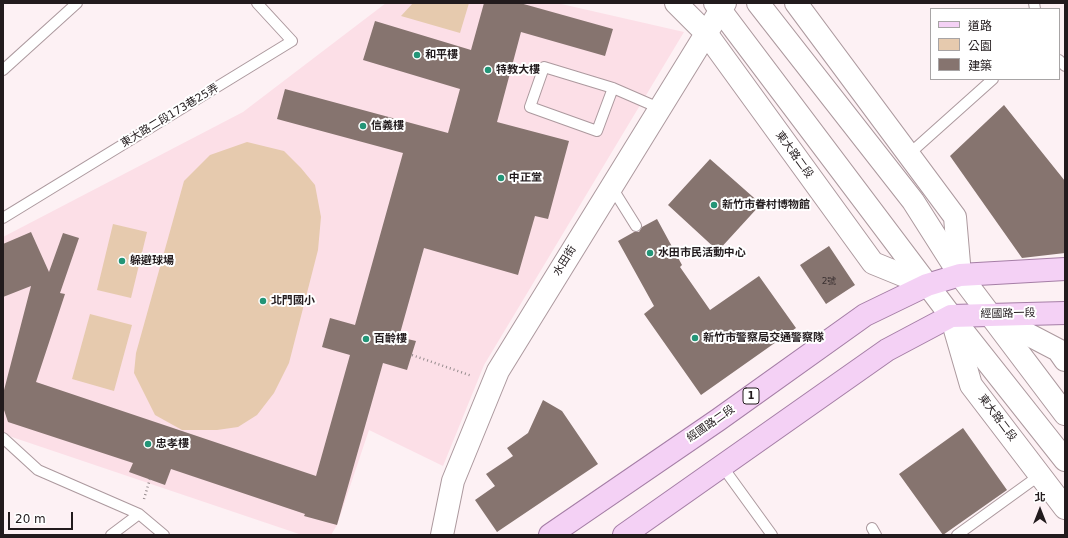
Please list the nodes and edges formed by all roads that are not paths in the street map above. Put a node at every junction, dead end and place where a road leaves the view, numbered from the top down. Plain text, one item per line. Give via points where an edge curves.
1 (77, 3) edge
2 (257, 3) edge
3 (676, 3) edge
4 (758, 3) edge
5 (796, 3) edge
6 (720, 5) edge
7 (706, 33) junction
8 (3, 70) edge
9 (992, 80) edge
10 (613, 88) junction
11 (659, 108) junction
12 (908, 155) junction
13 (611, 186) junction
14 (3, 218) edge
15 (636, 226) dead end
16 (1065, 269) edge
17 (960, 275) junction
18 (927, 285) junction
19 (1065, 313) edge
20 (989, 314) junction
21 (951, 316) junction
22 (1065, 360) edge
23 (1065, 414) edge
24 (3, 438) edge
25 (1065, 460) edge
26 (722, 466) junction
27 (1040, 475) junction
28 (1065, 508) edge
29 (139, 514) junction
30 (111, 535) edge
31 (164, 535) edge
32 (442, 535) edge
33 (550, 535) edge
34 (624, 535) edge
35 (772, 535) edge
36 (957, 535) edge

1 - 8 lane
2 - 14 lane, 東大路二段173巷25弄 via 292,41
3 - 7 street, 東大路二段
4 - 17 street via 913,201
5 - 12 street
6 - 7 street, 水田街
6 - 18 street, 東大路二段
7 - 11 street, 水田街
7 - 18 street, 東大路二段 via 873,263
9 - 12 lane
10 - 10 lane via 544,67 530,107 597,131
10 - 11 lane
11 - 13 street, 水田街
12 - 17 street via 955,217
13 - 15 lane
13 - 32 street, 水田街 via 498,371 453,481
16 - 17 main road, 1
17 - 18 main road, 經國路二段 / 1
17 - 20 street
18 - 21 street, 東大路二段
18 - 33 main road, 經國路二段 / 1 via 864,315 718,420
19 - 20 main road, 經國路一段
20 - 21 main road, 經國路一段
20 - 22 street via 1058,350
20 - 23 street
21 - 25 street, 東大路二段
21 - 26 main road via 887,350
21 - 27 street, 東大路二段 via 971,385
24 - 29 lane via 38,470
26 - 34 main road
26 - 35 lane
27 - 28 street, 東大路二段
27 - 36 lane
29 - 30 lane
29 - 31 lane

